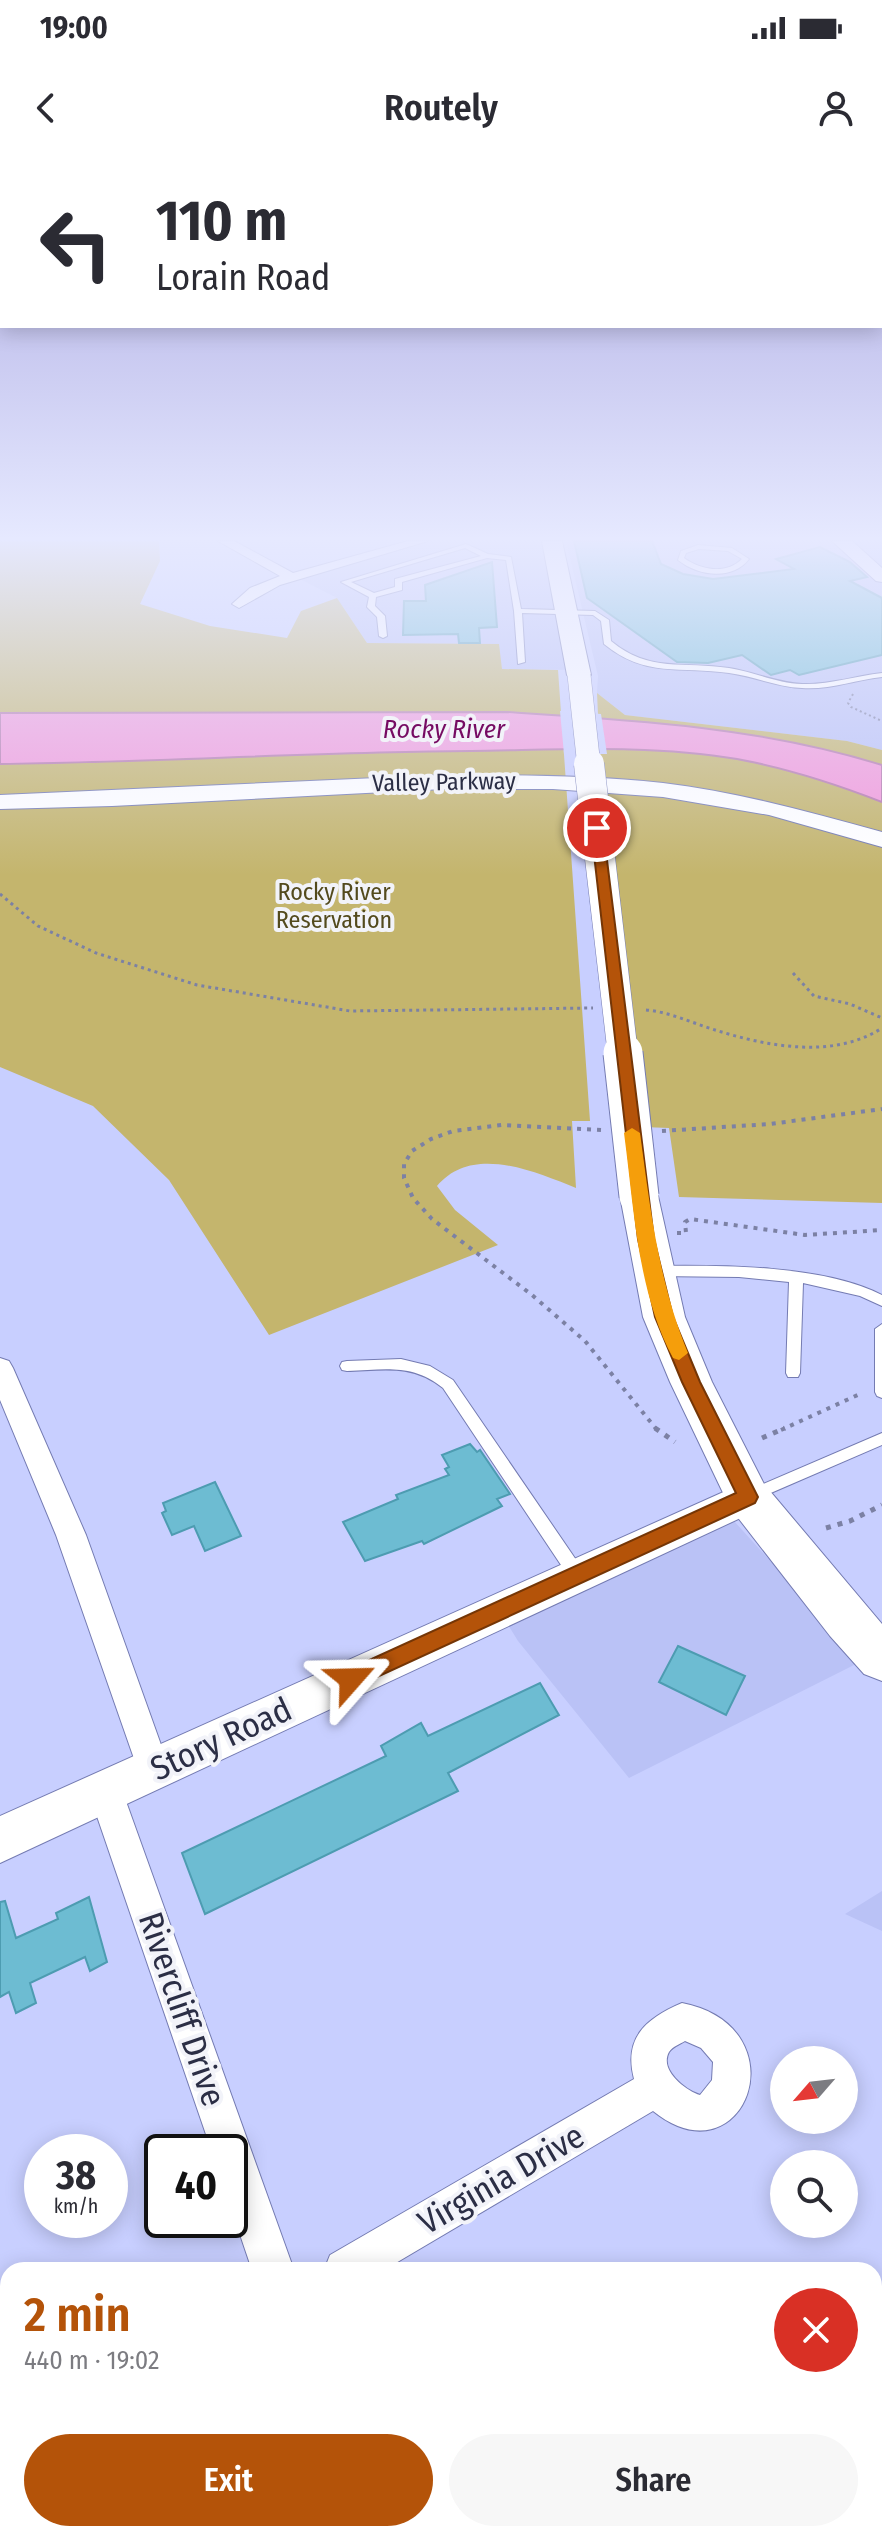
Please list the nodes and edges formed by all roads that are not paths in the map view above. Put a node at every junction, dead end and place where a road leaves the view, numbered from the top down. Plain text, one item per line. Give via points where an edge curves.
1 (520, 652) edge
2 (574, 652) edge
3 (616, 652) edge
4 (521, 662) dead end
5 (882, 675) edge
6 (0, 802) edge
7 (882, 840) edge
8 (654, 1271) junction
9 (796, 1280) junction
10 (882, 1301) edge
11 (882, 1329) edge
12 (347, 1366) dead end
13 (0, 1368) edge
14 (793, 1373) dead end
15 (882, 1392) edge
16 (882, 1439) edge
17 (748, 1497) junction
18 (577, 1576) junction
19 (882, 1658) edge
20 (154, 1770) junction
21 (106, 1793) junction
22 (0, 1840) edge
23 (656, 2087) dead end
24 (270, 2262) edge
25 (359, 2262) edge

1 - 4 lane
2 - 8 main road, bridge via 639,1196
3 - 5 lane via 650,666 719,669 802,686
6 - 7 street, Valley Parkway via 401,782 626,784 768,806
8 - 9 lane
8 - 17 main road via 680,1356
9 - 10 lane via 853,1286
9 - 14 lane
11 - 15 lane
12 - 18 lane via 424,1366 436,1373
13 - 20 street via 71,1535
16 - 17 lane
17 - 18 street, Story Road
17 - 19 main road
18 - 20 street, Story Road
20 - 21 street, Story Road
21 - 22 street, Story Road
21 - 24 street, Rivercliff Drive
23 - 25 street, Virginia Drive

